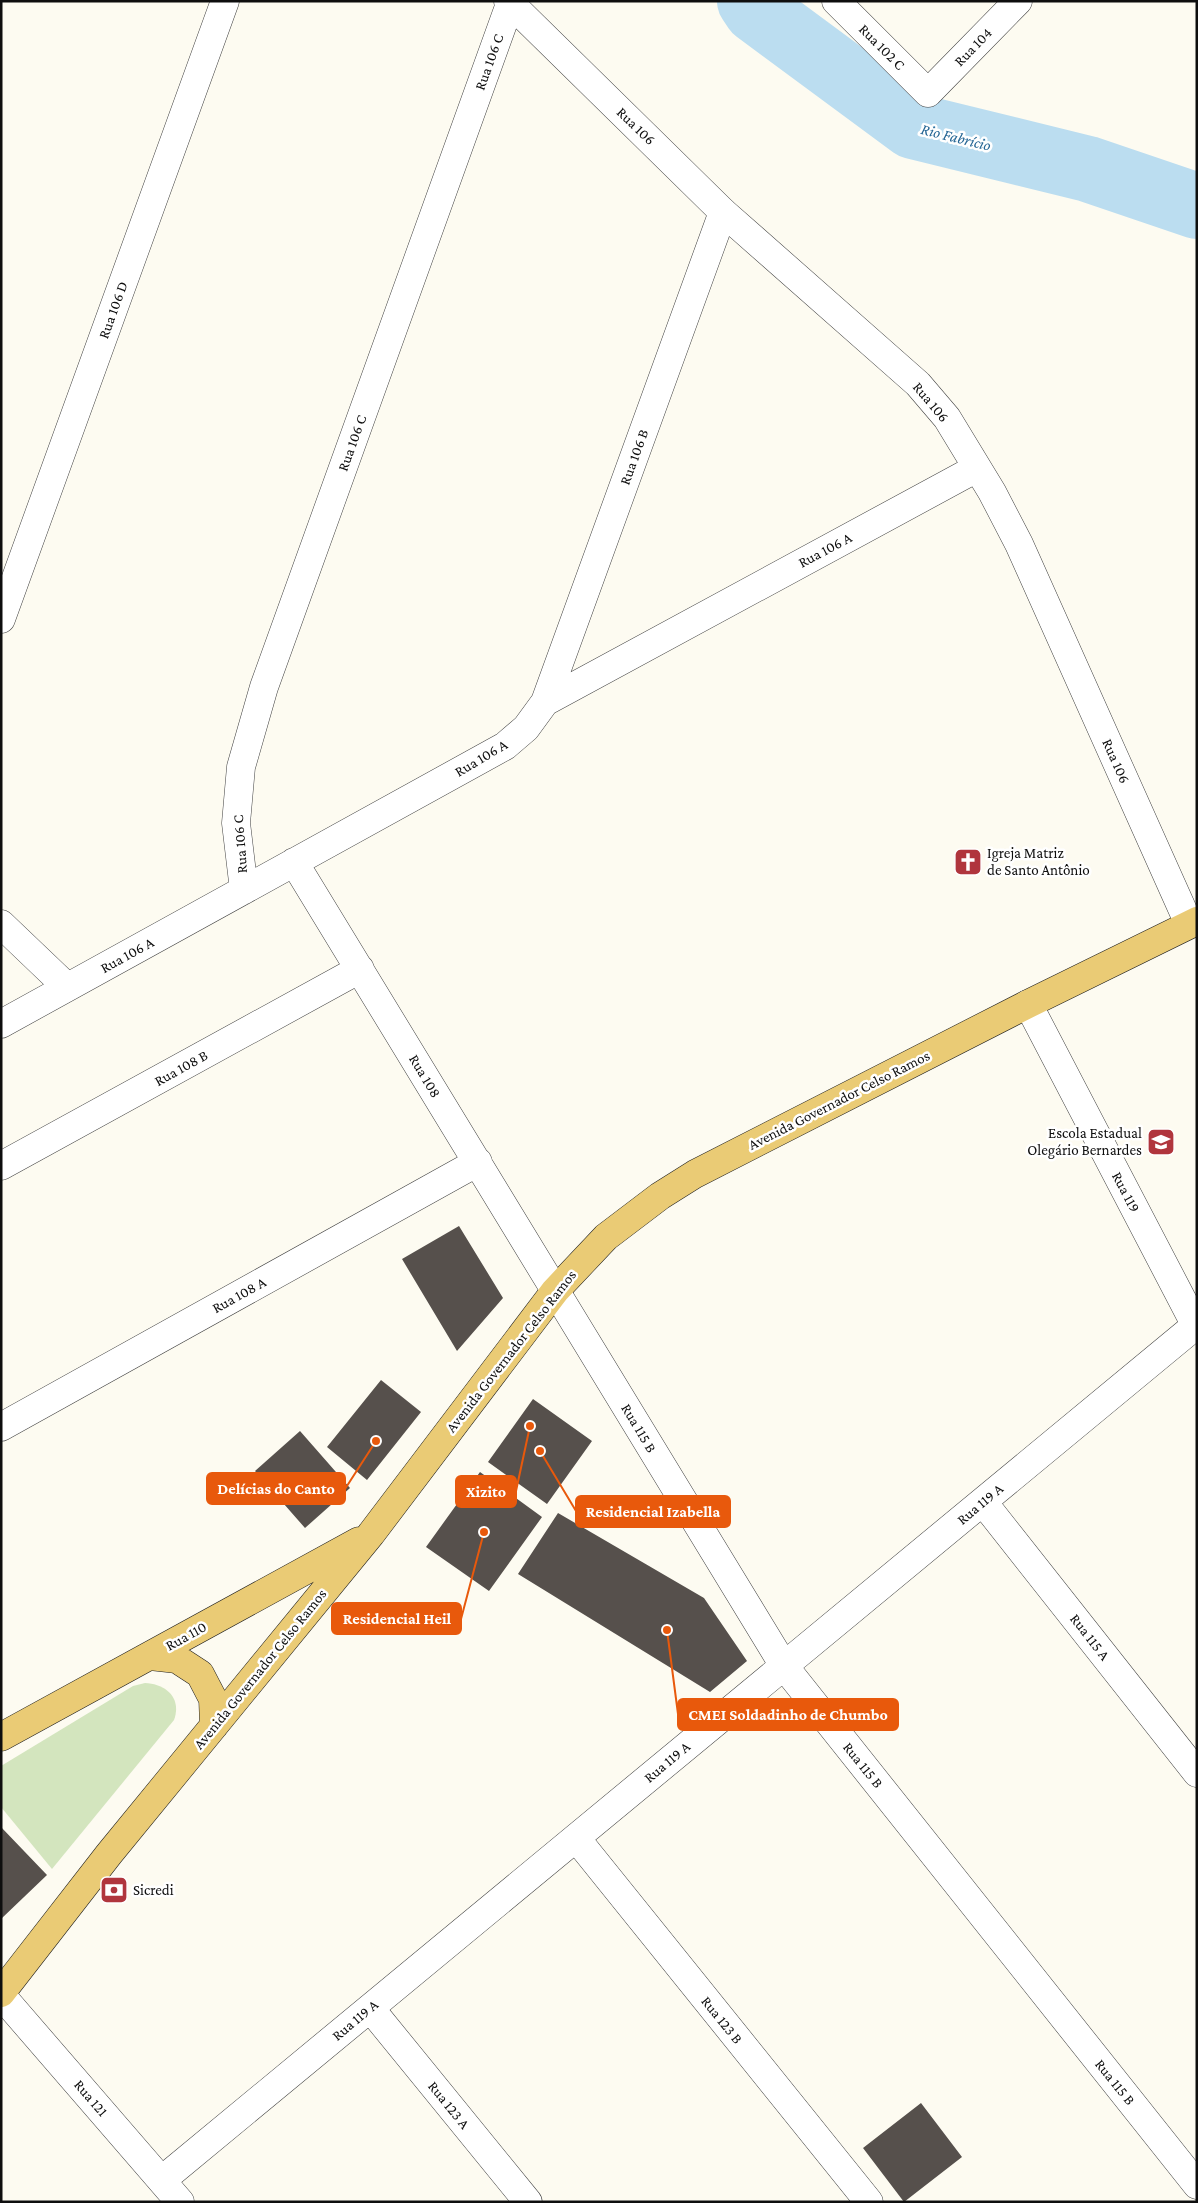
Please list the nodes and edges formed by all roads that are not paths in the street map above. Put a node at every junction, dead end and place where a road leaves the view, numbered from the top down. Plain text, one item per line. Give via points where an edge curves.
1 (225, 1) edge
2 (836, 1) edge
3 (1018, 1) edge
4 (509, 2) edge
5 (928, 93) joint
6 (723, 212) junction
7 (977, 468) junction
8 (1, 619) edge
9 (545, 702) junction
10 (294, 862) junction
11 (244, 890) junction
12 (1193, 923) edge
13 (1, 924) edge
14 (360, 969) junction
15 (67, 988) junction
16 (1028, 1004) junction
17 (1, 1024) edge
18 (478, 1162) junction
19 (1, 1166) edge
20 (555, 1291) junction
21 (1196, 1327) edge
22 (1, 1427) edge
23 (983, 1502) junction
24 (371, 1534) junction
25 (150, 1656) junction
26 (784, 1666) junction
27 (214, 1726) junction
28 (1, 1737) edge
29 (1197, 1773) edge
30 (576, 1838) junction
31 (1, 1994) edge
32 (370, 2008) junction
33 (162, 2180) junction
34 (1197, 2184) edge
35 (180, 2202) edge
36 (528, 2202) edge
37 (869, 2202) edge

1 - 8 street, Rua 106 D
2 - 5 street, Rua 102 C
3 - 5 street, Rua 104
4 - 6 street, Rua 106
4 - 11 street, Rua 106 C via 264,687 241,766 236,823
6 - 7 street, Rua 106 via 918,384 947,418
6 - 9 street, Rua 106 B
7 - 9 street, Rua 106 A
7 - 12 street, Rua 106 via 1019,544
9 - 10 street, Rua 106 A via 526,728 505,746
10 - 11 street, Rua 106 A
10 - 14 street, Rua 108
11 - 15 street, Rua 106 A
12 - 16 main road, Avenida Governador Celso Ramos
13 - 15 street
14 - 18 street, Rua 108
14 - 19 street, Rua 108 B
15 - 17 street, Rua 106 A
16 - 20 main road, Avenida Governador Celso Ramos via 695,1174 606,1237
16 - 21 street, Rua 119
18 - 20 street, Rua 108
18 - 22 street, Rua 108 A
20 - 24 main road, Avenida Governador Celso Ramos
20 - 26 street, Rua 115 B
21 - 23 street, Rua 119 A
23 - 26 street, Rua 119 A
23 - 29 street, Rua 115 A
24 - 25 main road, Rua 110
24 - 27 main road, Avenida Governador Celso Ramos
25 - 27 main road via 177,1660 200,1674 213,1699
25 - 28 main road, Rua 110
26 - 30 street, Rua 119 A
26 - 34 street, Rua 115 B
27 - 31 main road, Avenida Governador Celso Ramos via 109,1854
30 - 32 street, Rua 119 A
30 - 37 street, Rua 123 B
31 - 33 street, Rua 121
32 - 33 street, Rua 119 A
32 - 36 street, Rua 123 A
33 - 35 street, Rua 121

